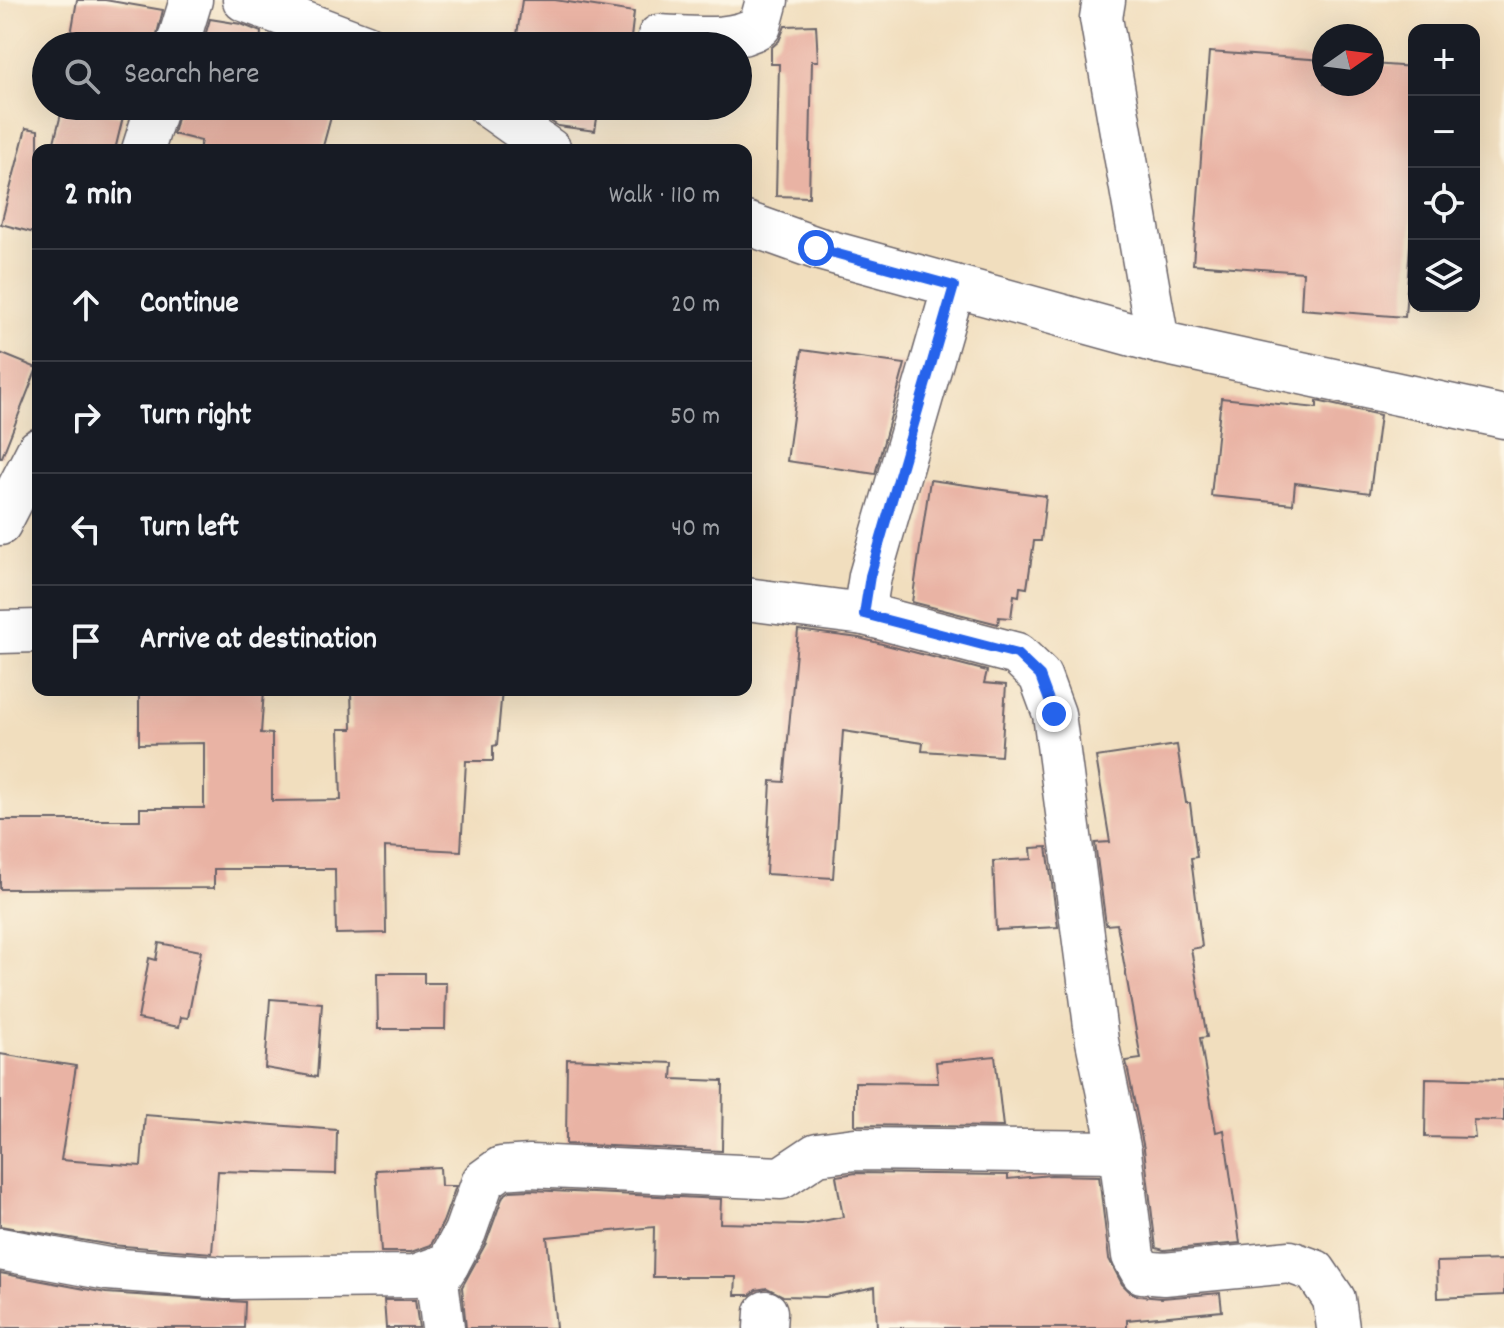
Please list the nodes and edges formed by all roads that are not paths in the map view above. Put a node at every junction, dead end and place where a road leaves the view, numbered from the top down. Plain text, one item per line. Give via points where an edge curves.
1 (191, 0) edge
2 (244, 0) edge
3 (767, 0) edge
4 (1104, 0) edge
5 (181, 32) edge
6 (329, 32) edge
7 (751, 32) edge
8 (153, 120) edge
9 (508, 120) edge
10 (145, 144) edge
11 (542, 144) edge
12 (752, 225) edge
13 (954, 286) junction
14 (1158, 342) junction
15 (1504, 417) edge
16 (32, 462) edge
17 (0, 524) edge
18 (752, 600) edge
19 (864, 614) junction
20 (32, 631) edge
21 (0, 632) edge
22 (1120, 1152) junction
23 (0, 1249) edge
24 (448, 1264) junction
25 (443, 1328) edge
26 (1338, 1328) edge

1 - 5 street
2 - 6 street
3 - 7 street via 760,26
4 - 14 street via 1101,18
8 - 10 street
9 - 11 street
12 - 13 street
13 - 14 street
13 - 19 street via 870,576
14 - 15 street
16 - 17 street
18 - 19 street
19 - 22 street via 1017,654 1040,676 1054,714 1097,1041
20 - 21 street
22 - 24 street via 855,1149 817,1154 781,1178 501,1168 483,1181
22 - 26 street via 1133,1256 1142,1272 1290,1262 1315,1271 1334,1299
23 - 24 street via 108,1269 226,1278 415,1276
24 - 25 street via 437,1281

